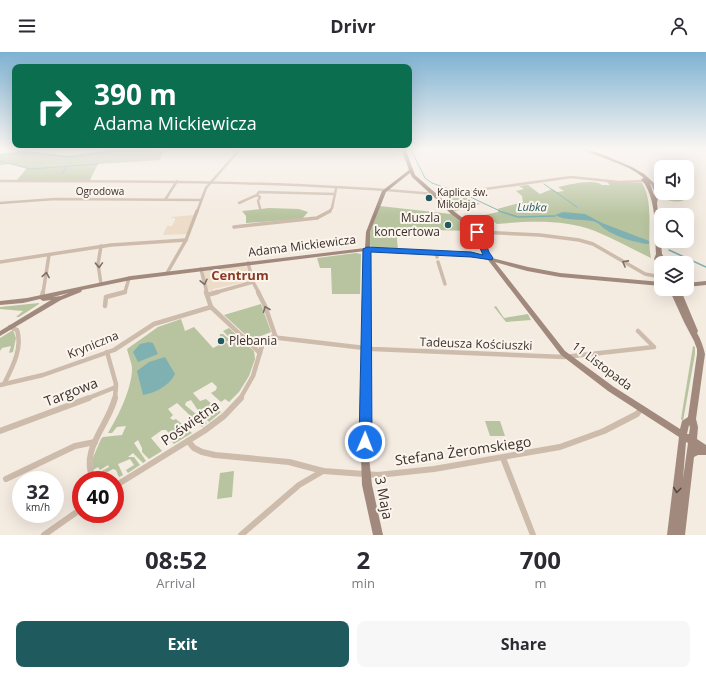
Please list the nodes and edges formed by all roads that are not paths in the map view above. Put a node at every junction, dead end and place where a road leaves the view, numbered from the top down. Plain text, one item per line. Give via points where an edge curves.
1 (221, 171) edge
2 (410, 171) joint
3 (631, 171) edge
4 (405, 175) junction
5 (413, 176) junction
6 (0, 181) edge
7 (177, 181) junction
8 (647, 181) junction
9 (210, 182) junction
10 (336, 189) junction
11 (385, 190) junction
12 (335, 194) junction
13 (258, 195) junction
14 (435, 195) junction
15 (165, 200) junction
16 (201, 200) junction
17 (0, 202) edge
18 (239, 203) dead end
19 (260, 208) dead end
20 (234, 227) dead end
21 (477, 232) junction
22 (186, 240) junction
23 (101, 246) junction
24 (367, 249) junction
25 (659, 254) edge
26 (49, 255) junction
27 (437, 257) junction
28 (489, 258) junction
29 (0, 262) edge
30 (248, 263) junction
31 (201, 269) junction
32 (168, 273) junction
33 (654, 276) edge
34 (129, 278) junction
35 (253, 282) junction
36 (648, 282) junction
37 (654, 282) edge
38 (694, 282) edge
39 (654, 283) edge
40 (705, 283) edge
41 (101, 284) junction
42 (445, 284) dead end
43 (694, 284) edge
44 (56, 293) junction
45 (207, 295) junction
46 (675, 296) edge
47 (680, 296) edge
48 (62, 298) junction
49 (46, 300) junction
50 (0, 303) edge
51 (104, 306) dead end
52 (211, 307) junction
53 (10, 327) junction
54 (638, 331) dead end
55 (0, 334) edge
56 (695, 334) junction
57 (276, 338) junction
58 (264, 339) junction
59 (252, 344) junction
60 (367, 348) junction
61 (107, 352) junction
62 (260, 353) junction
63 (567, 357) junction
64 (2, 384) edge
65 (116, 387) junction
66 (642, 410) junction
67 (692, 419) junction
68 (0, 431) edge
69 (683, 435) junction
70 (692, 440) junction
71 (188, 441) junction
72 (95, 442) junction
73 (706, 451) edge
74 (690, 456) junction
75 (503, 458) junction
76 (89, 471) edge
77 (323, 472) junction
78 (366, 475) junction
79 (6, 479) dead end
80 (124, 480) edge
81 (72, 515) edge
82 (44, 535) edge
83 (241, 535) edge
84 (378, 535) edge
85 (533, 535) edge
86 (672, 535) edge
87 (680, 535) edge

1 - 9 street
2 - 4 main road
2 - 5 main road
3 - 8 main road
4 - 5 main road
4 - 11 main road
5 - 14 main road
6 - 7 street
7 - 9 street
7 - 15 street
8 - 14 street via 618,182 571,178
8 - 25 main road via 656,192
9 - 10 street
9 - 16 street
10 - 11 street
10 - 12 street
11 - 14 street
11 - 24 main road, 3 Maja via 368,232
12 - 13 street via 259,192
12 - 20 street via 332,208 317,218
13 - 18 street
13 - 19 street
14 - 21 main road
15 - 16 street, Ogrodowa
15 - 17 street, Ogrodowa
16 - 22 street
21 - 28 main road, 11 Listopada
33 -> 21 street via 645,274 597,246 578,240 540,234
22 - 23 street
22 - 32 street
23 - 26 street
23 -> 41 street via 98,264
24 - 27 main road, Adama Mickiewicza
24 - 30 main road, Adama Mickiewicza
24 - 60 main road, 3 Maja
26 - 29 street
49 -> 26 street
27 - 28 main road, Adama Mickiewicza via 471,254
27 - 42 street
28 - 36 main road, Adama Mickiewicza via 560,275
28 - 63 main road, 11 Listopada
30 - 31 main road, Adama Mickiewicza
30 - 35 street
31 - 32 main road, Adama Mickiewicza
31 -> 45 street
32 - 34 main road, Adama Mickiewicza
34 - 41 main road, Adama Mickiewicza
34 - 51 street via 125,292 108,295
35 - 45 street
57 -> 35 street
36 - 37 main road, Adama Mickiewicza
36 - 39 main road, Adama Mickiewicza
38 - 40 main road
40 - 43 main road
41 - 44 main road, Adama Mickiewicza
41 - 48 main road, Adama Mickiewicza
44 - 48 main road
44 - 49 main road, Adama Mickiewicza
45 - 52 street
46 - 56 main road
47 - 56 main road via 695,327
48 - 49 main road, Adama Mickiewicza
49 - 50 main road, Adama Mickiewicza
49 - 53 main road
52 - 59 street
52 - 61 street, Kryniczna via 154,324 120,347
53 - 55 main road
53 - 64 street via 16,330 19,341 13,362
54 - 63 street, Tadeusza Kościuszki via 654,347
56 - 67 main road via 701,354
57 - 58 street, Tadeusza Kościuszki
57 - 60 street, Tadeusza Kościuszki
58 - 59 street, Tadeusza Kościuszki
58 - 62 street, Poświętna
59 - 62 street
60 - 63 street, Tadeusza Kościuszki
60 - 78 main road, 3 Maja
61 - 64 street, Kryniczna via 43,375
61 - 65 street, Targowa
62 - 71 street, Poświętna via 256,372 236,404
63 - 66 main road, 11 Listopada
65 - 68 street, Targowa
65 - 72 street via 114,401
66 - 69 main road, 11 Listopada
66 - 75 street, Stefana Żeromskiego via 585,439 551,449
67 - 69 main road via 685,424
67 - 70 main road
69 - 70 main road, 11 Listopada
69 -> 86 main road
70 - 73 main road, 11 Listopada
70 - 74 main road
71 - 77 street, Stefana Żeromskiego via 194,448 215,455 289,462
71 - 80 street, Poświętna
72 - 76 street via 88,464
72 - 79 street via 75,446
73 - 74 main road via 697,451
74 - 87 main road
75 - 78 street, Stefana Żeromskiego via 434,469
75 - 85 street
77 - 78 street, Stefana Żeromskiego
77 - 83 street via 299,485
78 - 84 main road, 3 Maja
81 - 82 street

